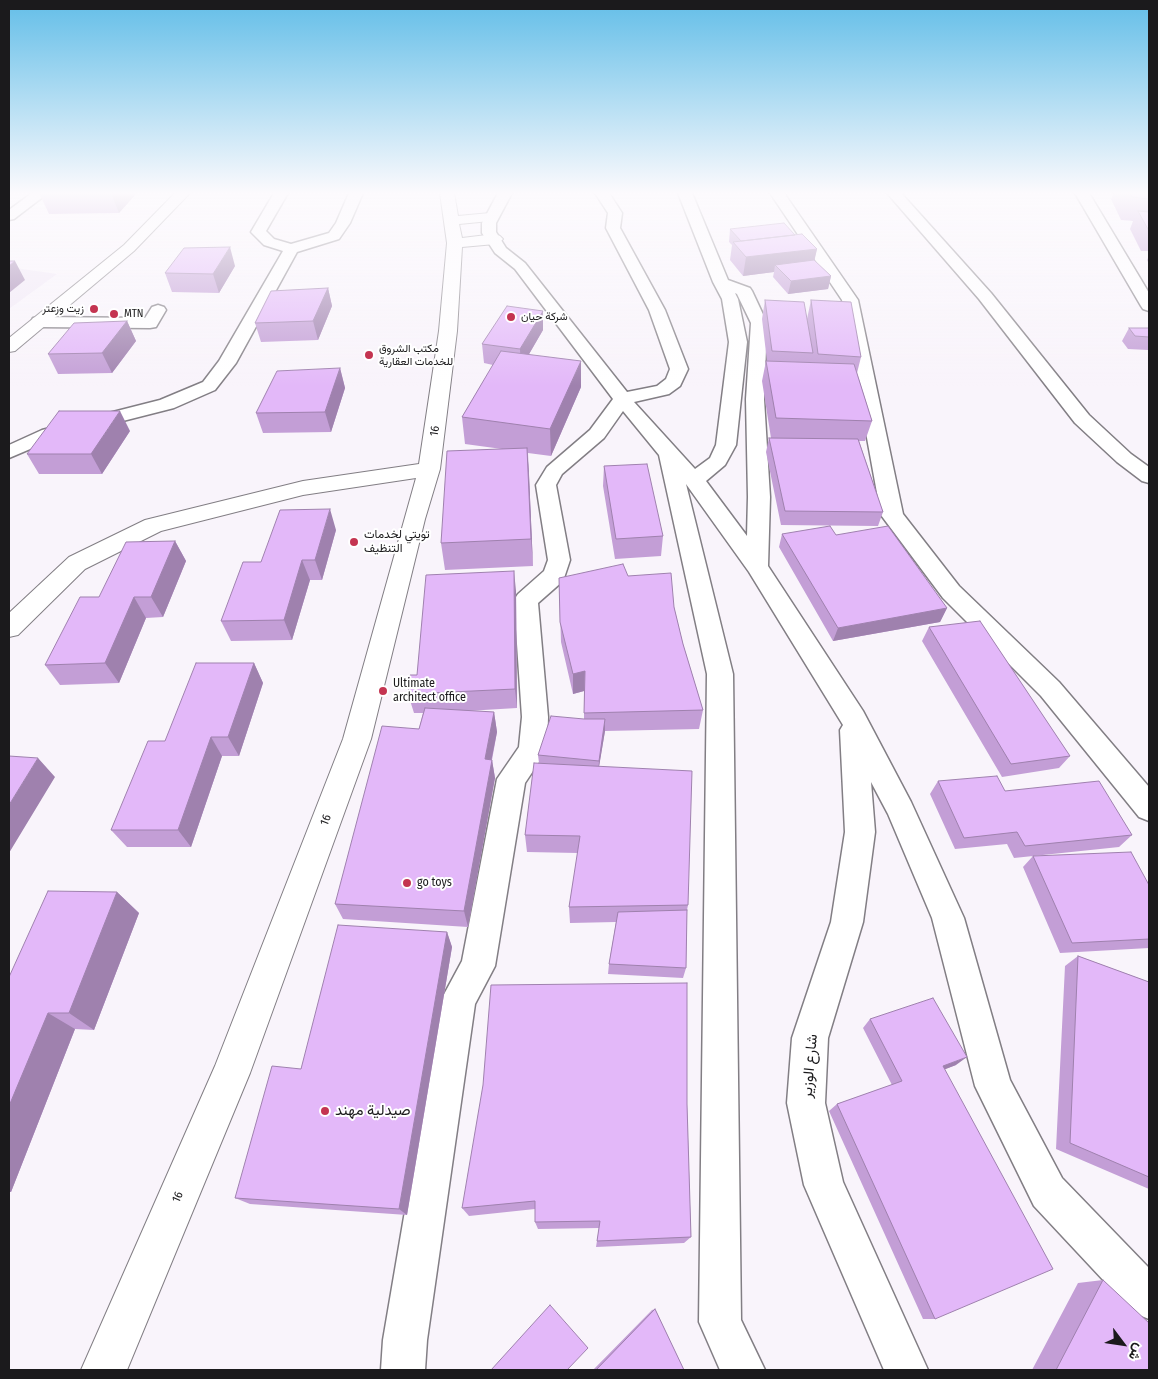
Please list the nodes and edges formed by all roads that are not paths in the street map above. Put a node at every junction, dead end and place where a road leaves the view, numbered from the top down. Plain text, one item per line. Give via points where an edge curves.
1 (118, 257) edge
2 (286, 257) edge
3 (452, 257) edge
4 (509, 257) edge
5 (629, 257) edge
6 (711, 257) edge
7 (821, 257) edge
8 (951, 257) edge
9 (1120, 257) edge
10 (721, 282) junction
11 (1149, 306) edge
12 (158, 310) dead end
13 (39, 322) junction
14 (9, 347) edge
15 (622, 399) junction
16 (9, 452) edge
17 (669, 454) junction
18 (429, 470) junction
19 (1149, 477) edge
20 (694, 480) junction
21 (757, 566) junction
22 (9, 628) edge
23 (853, 719) junction
24 (1149, 808) edge
25 (1149, 1298) edge
26 (104, 1370) edge
27 (403, 1370) edge
28 (743, 1370) edge
29 (906, 1370) edge

1 - 13 street
2 - 16 street via 227,363 208,386 167,404 49,434
3 - 18 street, 16 via 447,340
4 - 15 street via 520,266
5 - 15 street via 657,310 679,369 674,382 662,390
6 - 10 street
7 - 24 street via 850,300 892,515 950,592 1050,689
8 - 19 street via 1082,419
9 - 11 street
10 - 20 street via 730,299 738,342 726,445 718,461
10 - 21 street via 744,291 759,322 755,399 759,497
12 - 13 street via 150,323
13 - 14 street
15 - 17 street
15 - 27 street via 597,434 554,471 546,485 559,560 555,575 526,600 535,717 533,750 511,779 478,966 458,1000
17 - 20 street
17 - 28 street via 720,674 720,1322
18 - 22 street via 303,488 152,525 77,563
18 - 26 street, 16 via 357,739 231,1073
20 - 21 street
21 - 23 street
23 - 25 street via 901,811 948,918 993,1086 1048,1192
23 - 29 street, شارع الوزير via 860,832 847,922 810,1038 806,1103 824,1185

